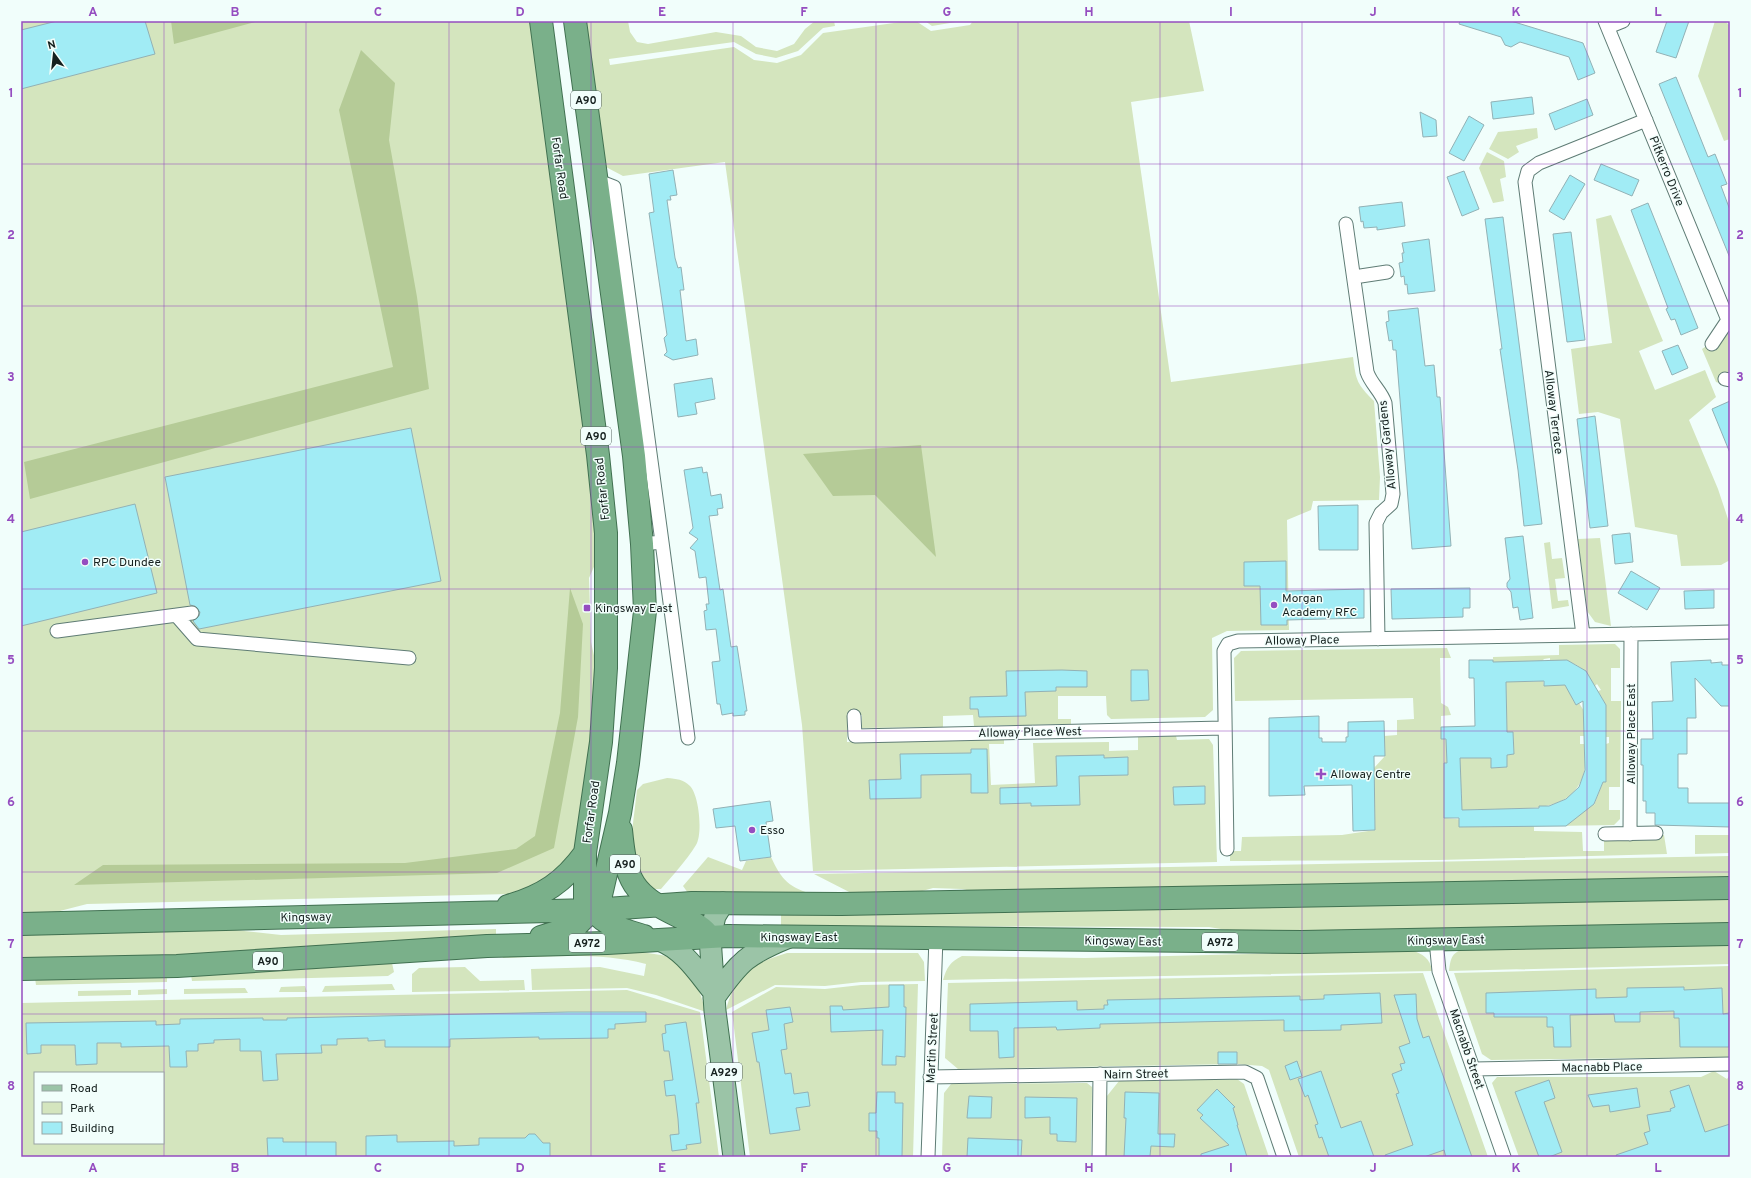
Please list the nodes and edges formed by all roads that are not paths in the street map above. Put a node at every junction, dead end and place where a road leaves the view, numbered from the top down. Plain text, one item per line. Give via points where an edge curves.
1 (541, 21) edge
2 (575, 21) edge
3 (1623, 21) edge
4 (1606, 24) edge
5 (1646, 120) junction
6 (1346, 224) dead end
7 (1387, 272) dead end
8 (1354, 277) junction
9 (1729, 321) edge
10 (1712, 344) dead end
11 (652, 543) junction
12 (192, 613) dead end
13 (176, 615) junction
14 (57, 631) dead end
15 (1730, 632) edge
16 (1631, 634) junction
17 (1583, 635) junction
18 (1378, 638) junction
19 (409, 658) dead end
20 (854, 716) dead end
21 (1224, 728) junction
22 (688, 738) dead end
23 (620, 813) junction
24 (1656, 833) dead end
25 (1605, 834) dead end
26 (1630, 834) junction
27 (1227, 850) dead end
28 (585, 854) junction
29 (1730, 888) edge
30 (723, 903) junction
31 (656, 905) junction
32 (592, 910) junction
33 (484, 913) junction
34 (21, 924) edge
35 (1730, 934) edge
36 (710, 937) junction
37 (789, 937) junction
38 (936, 938) junction
39 (659, 940) junction
40 (1436, 940) junction
41 (515, 945) junction
42 (21, 970) edge
43 (714, 994) junction
44 (1730, 1064) edge
45 (1474, 1069) junction
46 (1100, 1074) junction
47 (930, 1077) junction
48 (734, 1152) edge
49 (928, 1157) edge
50 (1099, 1157) edge
51 (1284, 1157) edge
52 (1504, 1157) edge

1 - 28 highway, Forfar Road / A90 via 606,533 607,621 601,742
2 - 11 highway, Forfar Road / A90 via 634,456
3 - 4 street
4 - 5 street, Pitkerro Drive
5 - 9 street, Pitkerro Drive
5 - 17 street, Alloway Terrace via 1539,163 1528,171 1525,182
6 - 8 street, Alloway Gardens
7 - 8 street
8 - 18 street, Alloway Gardens via 1367,372 1370,382 1382,395 1385,403 1392,494 1391,504 1381,513 1376,523
9 - 10 street, Pitkerro Drive
11 - 22 street, Forfar Road
11 - 23 highway, Forfar Road / A90
12 - 13 street
13 - 14 street
13 - 19 street via 196,640
15 - 16 street
16 - 17 street
16 - 26 street, Alloway Place East
17 - 18 street, Alloway Place
18 - 21 street, Alloway Place via 1238,641 1228,644 1224,651
20 - 21 street, Alloway Place West via 855,736
21 - 27 street, Alloway Place
23 - 31 highway, A90 via 627,872 644,897
23 - 32 highway, Forfar Road / A90 via 601,895
24 - 26 street
25 - 26 street
28 - 32 highway, Forfar Road / A90 via 585,900
28 - 33 highway via 558,884 528,900
29 - 30 highway via 858,904
30 - 31 highway
30 - 36 main road, A929 via 715,916
31 - 32 highway
31 - 36 highway via 703,928
32 - 33 highway, Kingsway
32 - 39 highway, Forfar Road / A90 via 604,922 615,927
32 - 41 highway, Forfar Road / A90 via 576,926
33 - 34 highway, Kingsway
35 - 40 highway, Kingsway East / A972
36 - 37 highway, Kingsway East / A972
36 - 39 highway, Kingsway East / A972
36 - 43 main road, A929
37 - 38 highway, Kingsway East / A972
37 - 43 main road via 759,949 742,961
38 - 40 highway, Kingsway East / A972 via 1302,942
38 - 47 street, Martin Street
39 - 41 highway, Kingsway East / A972
39 - 43 main road via 682,952
40 - 45 street, Macnabb Street via 1439,971
41 - 42 highway, A90 via 177,966
43 - 48 main road, A929
44 - 45 street, Macnabb Place
45 - 52 street, Macnabb Street
46 - 47 street, Nairn Street
46 - 50 street
46 - 51 street, Nairn Street via 1245,1072 1257,1078
47 - 49 street, Martin Street

